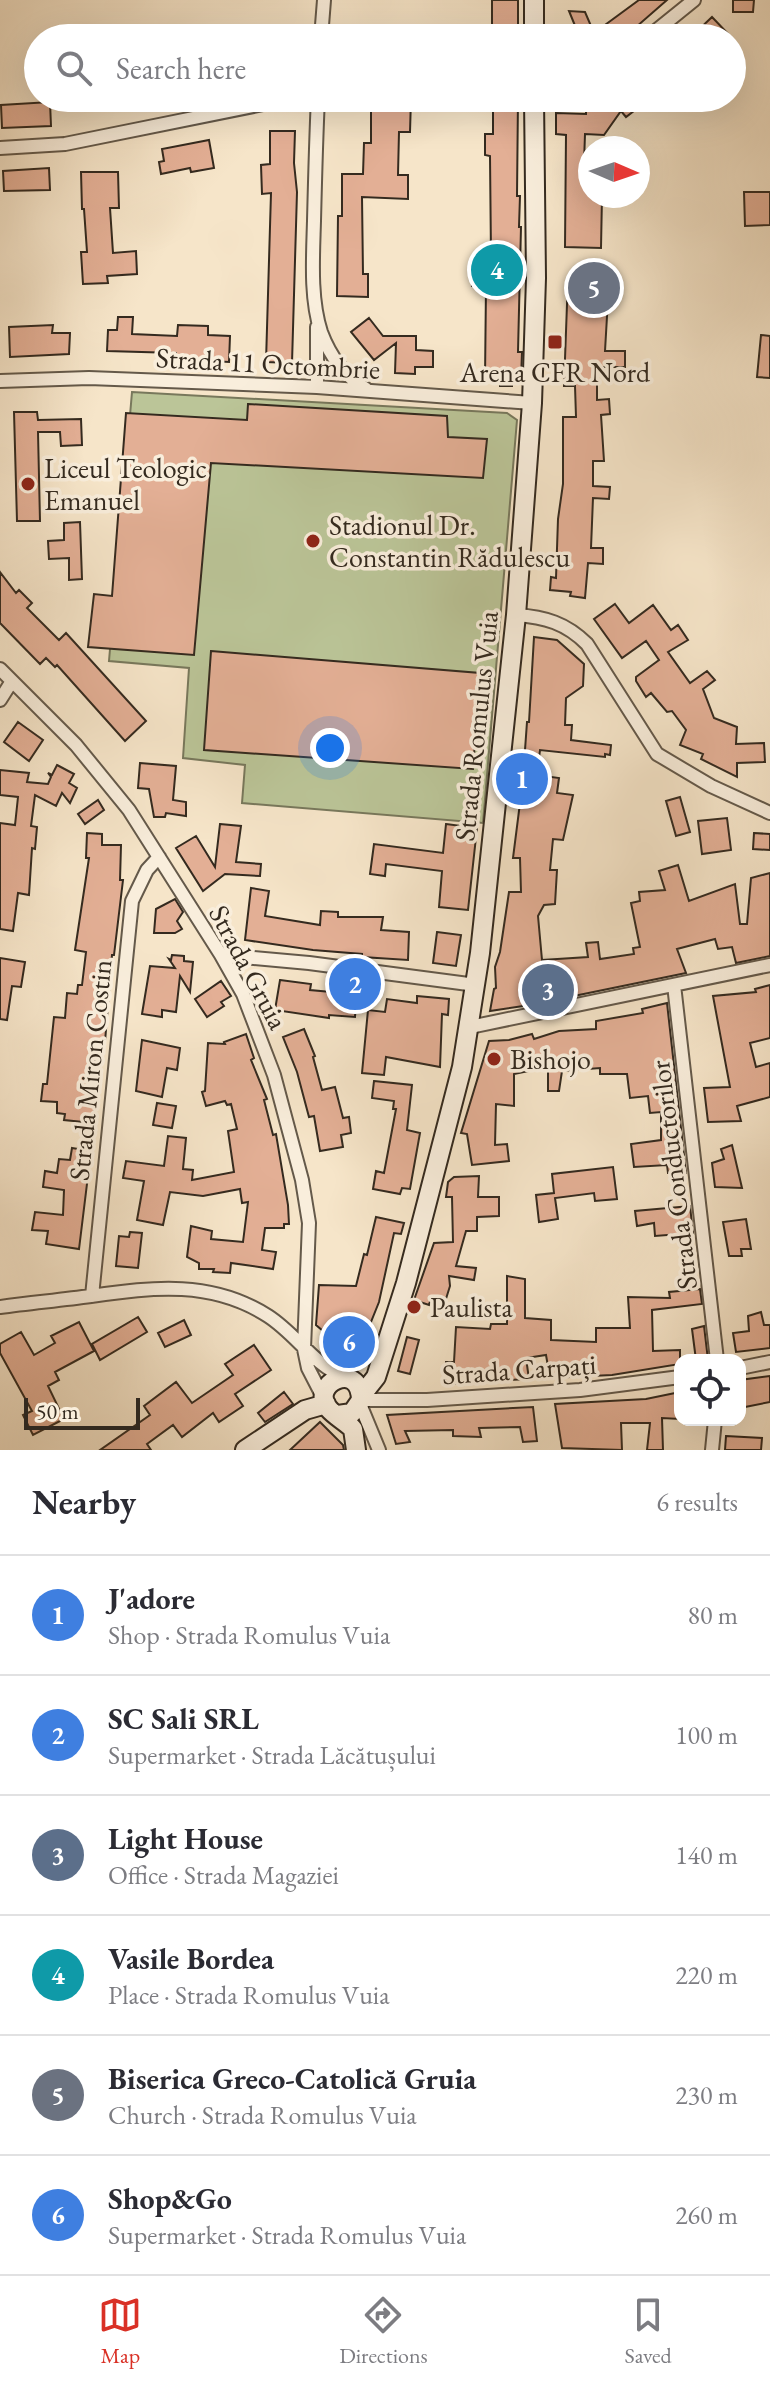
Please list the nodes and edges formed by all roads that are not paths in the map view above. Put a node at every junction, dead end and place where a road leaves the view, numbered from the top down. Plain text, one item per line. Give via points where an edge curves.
1 (324, 0) edge
2 (534, 0) edge
3 (694, 0) edge
4 (322, 24) edge
5 (534, 24) edge
6 (664, 24) edge
7 (224, 112) edge
8 (318, 112) edge
9 (534, 112) edge
10 (0, 148) edge
11 (317, 312) junction
12 (0, 381) edge
13 (317, 387) junction
14 (371, 392) junction
15 (532, 403) junction
16 (516, 615) junction
17 (0, 669) edge
18 (12, 681) junction
19 (0, 700) edge
20 (770, 813) edge
21 (159, 857) junction
22 (221, 955) junction
23 (770, 965) edge
24 (476, 985) junction
25 (674, 985) junction
26 (470, 1027) junction
27 (92, 1296) junction
28 (0, 1307) edge
29 (386, 1348) junction
30 (304, 1349) junction
31 (716, 1354) edge
32 (770, 1362) edge
33 (746, 1367) edge
34 (348, 1378) junction
35 (674, 1378) edge
36 (361, 1400) junction
37 (329, 1406) junction
38 (714, 1426) edge
39 (353, 1429) junction
40 (245, 1450) edge
41 (356, 1450) edge
42 (372, 1450) edge
43 (379, 1450) edge
44 (712, 1450) edge

1 - 4 street
2 - 5 street
3 - 6 street
7 - 10 street via 65,144
8 - 11 street
9 - 15 street, Strada Romulus Vuia
11 - 13 street
11 - 14 street via 336,362
12 - 13 street, Strada 11 Octombrie via 89,378
13 - 14 street, Strada 11 Octombrie
14 - 15 street, Strada 11 Octombrie
15 - 16 street, Strada Romulus Vuia
16 - 20 street via 538,616 573,631 587,644 657,754
16 - 24 street, Strada Romulus Vuia
17 - 18 street, Strada Gruia
18 - 19 street
18 - 21 street, Strada Gruia via 103,776
21 - 22 street, Strada Gruia
21 - 27 street, Strada Miron Costin via 132,901
22 - 24 street
22 - 30 street, Strada Gruia via 259,1031 302,1180 309,1223
23 - 25 street
24 - 26 street, Strada Romulus Vuia
25 - 26 street
25 - 31 street, Strada Conductorilor
26 - 29 street, Strada Romulus Vuia
27 - 28 street
27 - 30 street via 160,1287 219,1294 270,1317
29 - 34 street, Strada Romulus Vuia via 362,1375
29 - 36 street, Strada Romulus Vuia
30 - 34 street via 333,1373
30 - 37 street
32 - 33 street
34 - 36 street via 358,1386
34 - 37 street via 331,1382 325,1390
35 - 36 street, Strada Carpați via 580,1390
36 - 37 street via 352,1413
36 - 43 street
37 - 39 street
37 - 40 street via 305,1410
38 - 44 street
39 - 41 street
39 - 42 street

